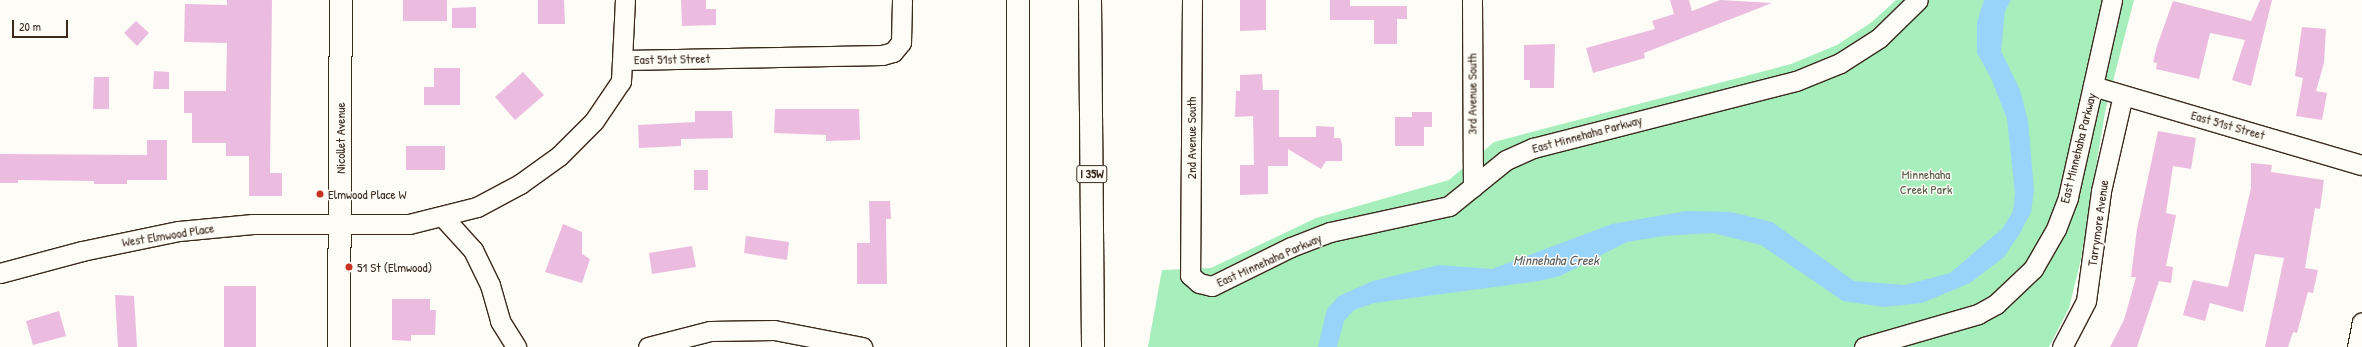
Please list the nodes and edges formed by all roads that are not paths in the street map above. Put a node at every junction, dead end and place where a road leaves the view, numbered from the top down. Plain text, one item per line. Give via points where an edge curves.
1 (341, 0) edge
2 (625, 0) edge
3 (902, 0) edge
4 (1018, 0) edge
5 (1090, 0) edge
6 (1192, 0) edge
7 (1472, 0) edge
8 (1918, 0) edge
9 (2112, 0) edge
10 (625, 60) junction
11 (2093, 86) junction
12 (2123, 95) junction
13 (2362, 165) edge
14 (1473, 187) junction
15 (443, 217) junction
16 (340, 227) junction
17 (0, 273) edge
18 (1190, 275) joint
19 (2362, 322) edge
20 (650, 346) edge
21 (339, 347) edge
22 (516, 347) edge
23 (862, 347) edge
24 (1018, 347) edge
25 (1093, 347) edge
26 (1864, 347) edge
27 (2062, 347) edge
28 (2357, 347) edge

1 - 16 main road, Nicollet Avenue
2 - 10 street
3 - 10 street, East 51st Street via 901,42 893,52 882,55
4 - 24 main road
5 - 25 main road, I 35W
6 - 18 street, 2nd Avenue South
7 - 14 street, 3rd Avenue South
8 - 14 street, East Minnehaha Parkway via 1879,38 1840,63 1796,81 1532,148 1506,160
9 - 11 street, East Minnehaha Parkway
10 - 15 street, East 51st Street via 621,81 598,116 559,156 520,184 477,206
11 - 12 street, East 51st Street
11 - 26 street, East Minnehaha Parkway via 2068,197 2043,254 2025,278 1996,304 1978,314
12 - 13 street, East 51st Street
12 - 27 street, Tarrymore Avenue via 2101,191 2086,301
14 - 18 street, East Minnehaha Parkway via 1449,206 1330,232 1291,246 1212,286 1199,284
15 - 16 street, East 51st Street via 409,224
15 - 22 street via 473,250 490,285 500,321
16 - 17 street, West Elmwood Place via 253,224 179,231 82,251
16 - 21 main road, Nicollet Avenue
19 - 28 street
20 - 23 street via 710,331 774,330

